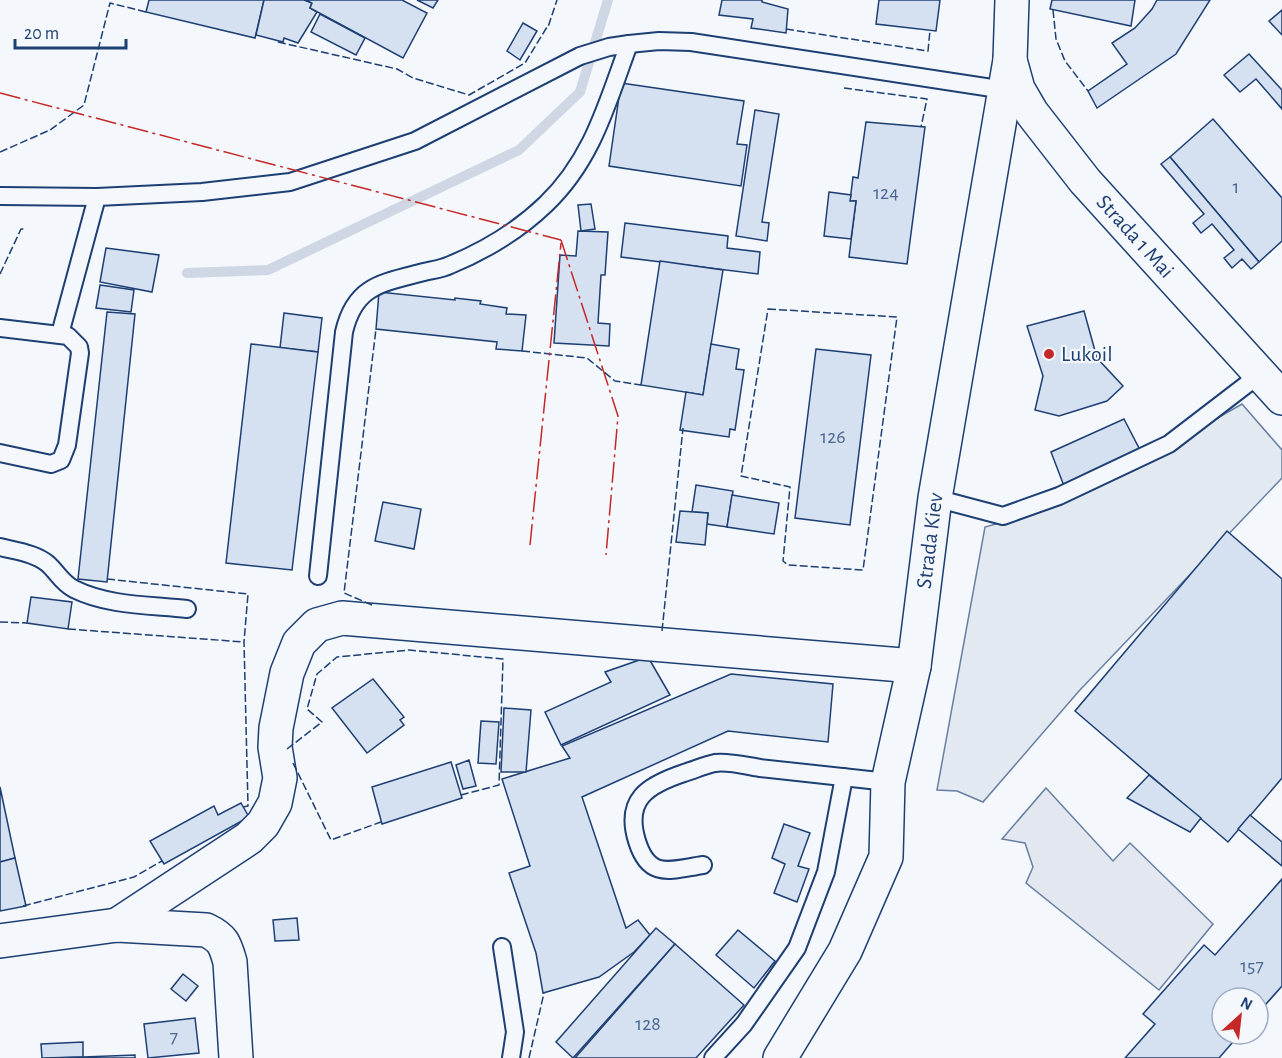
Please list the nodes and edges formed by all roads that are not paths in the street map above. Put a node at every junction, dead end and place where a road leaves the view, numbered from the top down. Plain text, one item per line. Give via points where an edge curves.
1 (1012, 0) edge
2 (629, 44) junction
3 (1007, 75) junction
4 (0, 196) edge
5 (98, 197) junction
6 (0, 328) edge
7 (60, 334) junction
8 (1259, 375) junction
9 (1282, 398) edge
10 (0, 453) edge
11 (935, 498) junction
12 (0, 547) edge
13 (318, 576) dead end
14 (188, 609) dead end
15 (914, 666) junction
16 (844, 777) junction
17 (888, 782) junction
18 (703, 865) dead end
19 (117, 925) junction
20 (0, 941) edge
21 (502, 947) dead end
22 (236, 1058) edge
23 (511, 1058) edge
24 (713, 1058) edge
25 (780, 1058) edge

1 - 3 street, Strada Kiev
2 - 3 lane via 691,42
2 - 5 lane via 580,56 415,141 290,182 202,192
2 - 13 lane via 597,132 574,170 545,205 482,251 447,267 381,282 357,300 347,317
3 - 8 street, Strada 1 Mai via 1064,157
3 - 11 street, Strada Kiev
4 - 5 lane
5 - 7 lane
6 - 7 lane
7 - 10 lane via 74,340 80,353 64,454 58,463 51,464
8 - 9 street, Strada 1 Mai
8 - 11 lane via 1169,444 1059,496 1003,516
11 - 15 street, Strada Kiev
12 - 14 lane via 38,557 68,585 91,596
15 - 17 street, Strada Kiev
15 - 19 street via 342,618 317,625 298,643 287,673 276,728 280,778 275,803 263,824 249,838
16 - 17 lane
16 - 18 lane via 716,763 658,783 647,791 633,812 632,824 646,862 668,870
16 - 24 lane via 826,872 797,948 744,1024
17 - 25 street, Strada Kiev via 886,857 845,951
19 - 20 street
19 - 22 street via 206,930 219,937 230,962
21 - 23 lane via 515,1032

